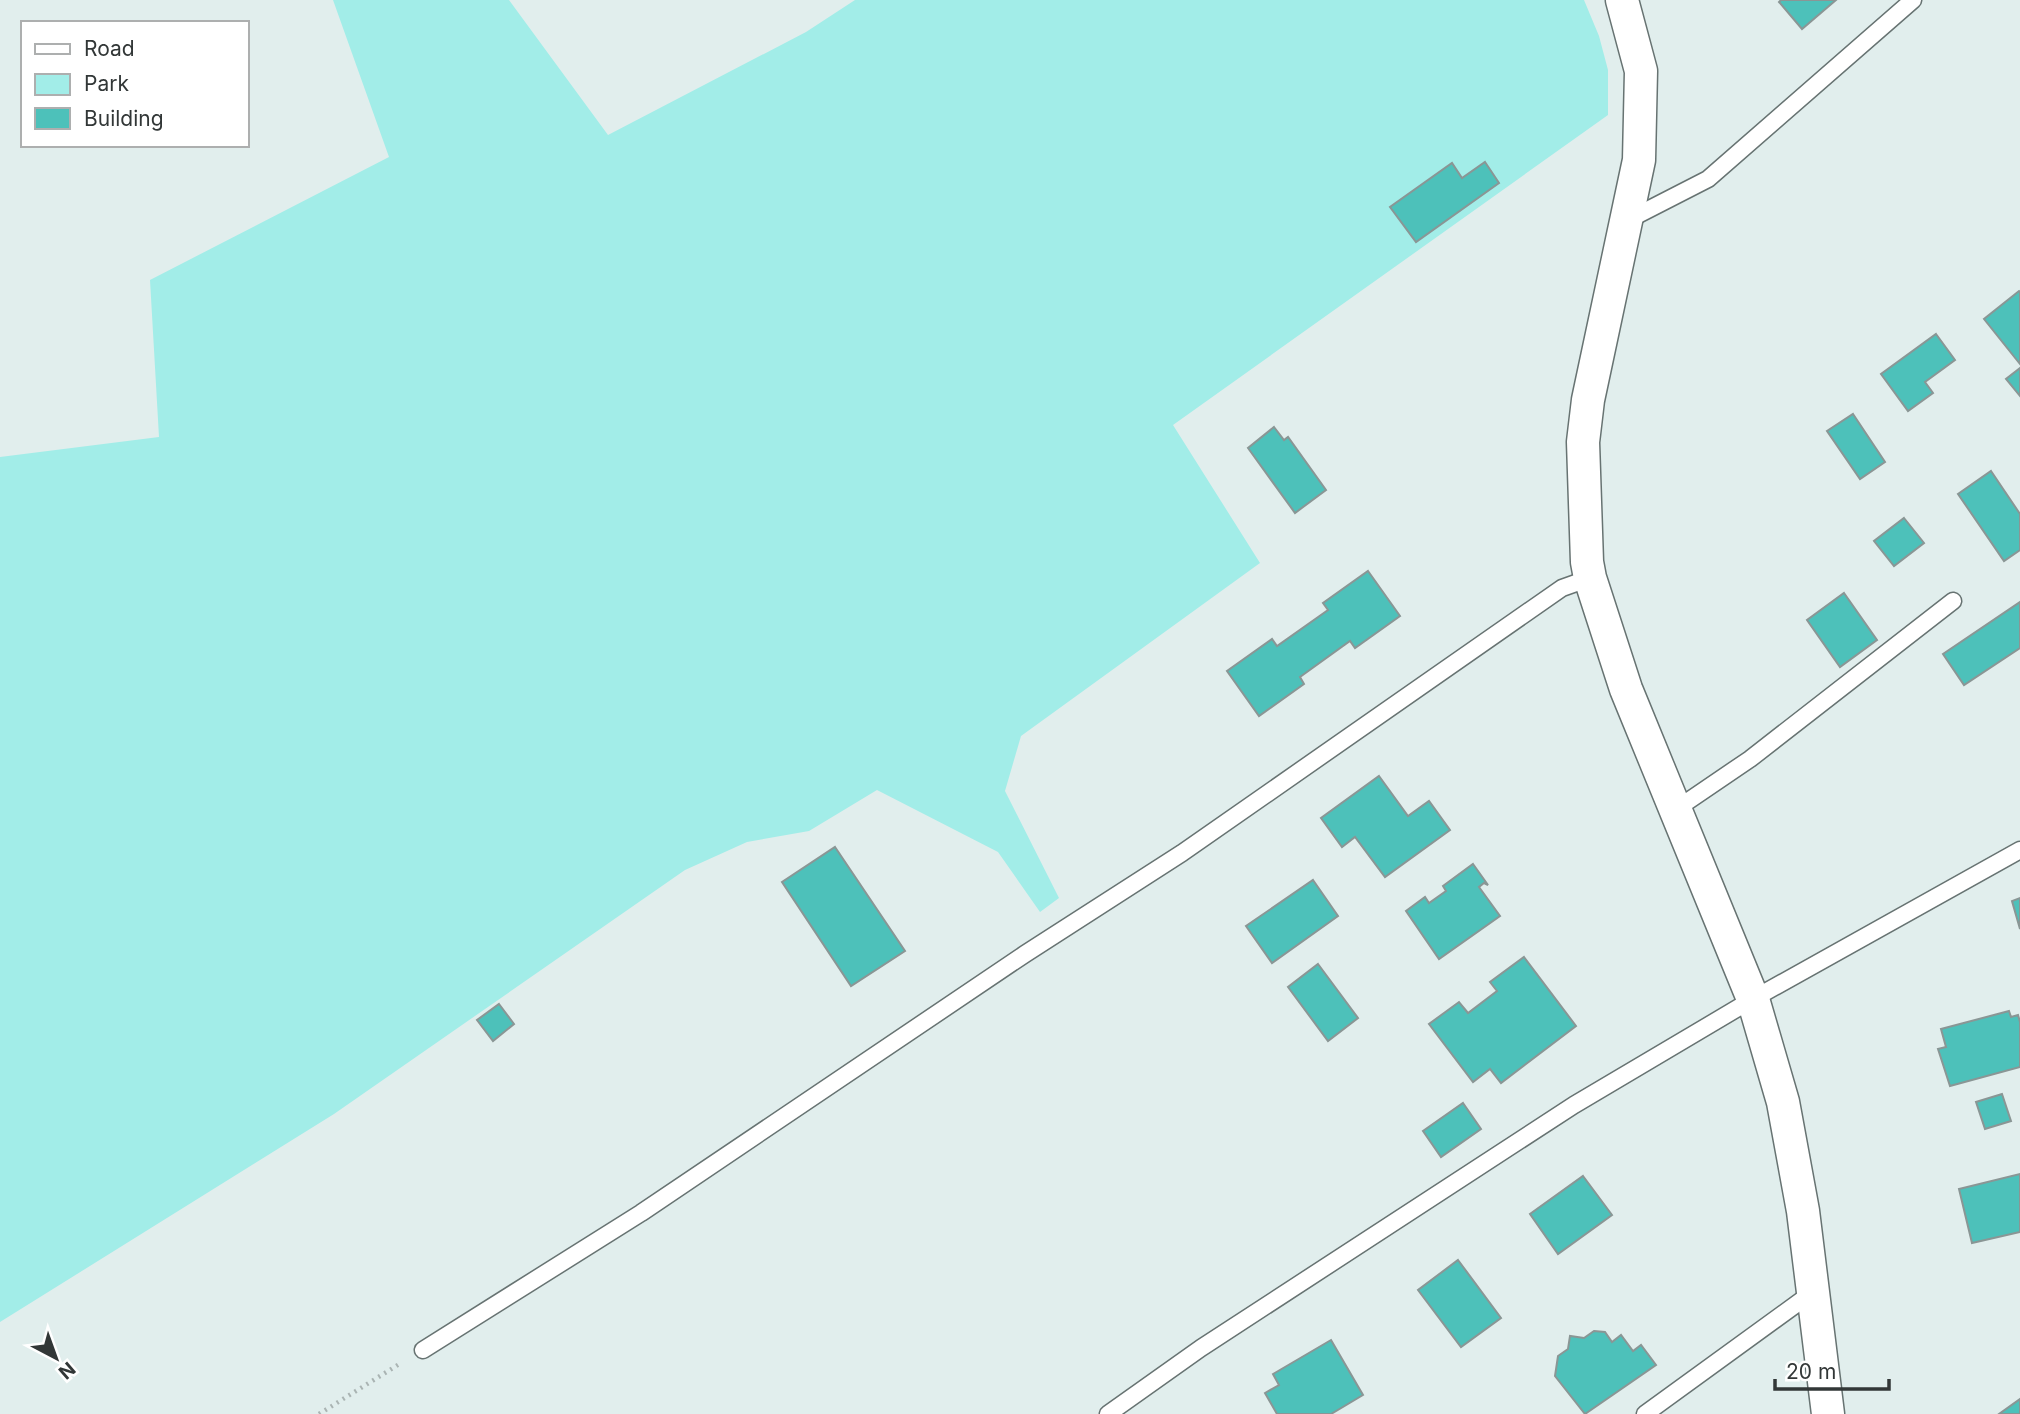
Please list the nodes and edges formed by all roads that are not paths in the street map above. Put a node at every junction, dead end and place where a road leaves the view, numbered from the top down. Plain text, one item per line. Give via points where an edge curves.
1 (1622, 0) edge
2 (1913, 0) edge
3 (1626, 221) junction
4 (1590, 578) junction
5 (1953, 601) dead end
6 (1675, 810) junction
7 (2020, 850) edge
8 (1753, 999) junction
9 (1813, 1292) junction
10 (423, 1350) road end
11 (1108, 1414) edge
12 (1645, 1414) edge
13 (1828, 1414) edge

1 - 3 street via 1641,71 1639,160
2 - 3 lane via 1709,179
3 - 4 street via 1583,442
4 - 6 street via 1626,689
4 - 10 lane via 1562,588 1182,853 640,1213
5 - 6 lane via 1751,759
6 - 8 street
7 - 8 lane
8 - 9 street via 1783,1101
8 - 11 lane via 1574,1105 1201,1348
9 - 12 lane
9 - 13 street

